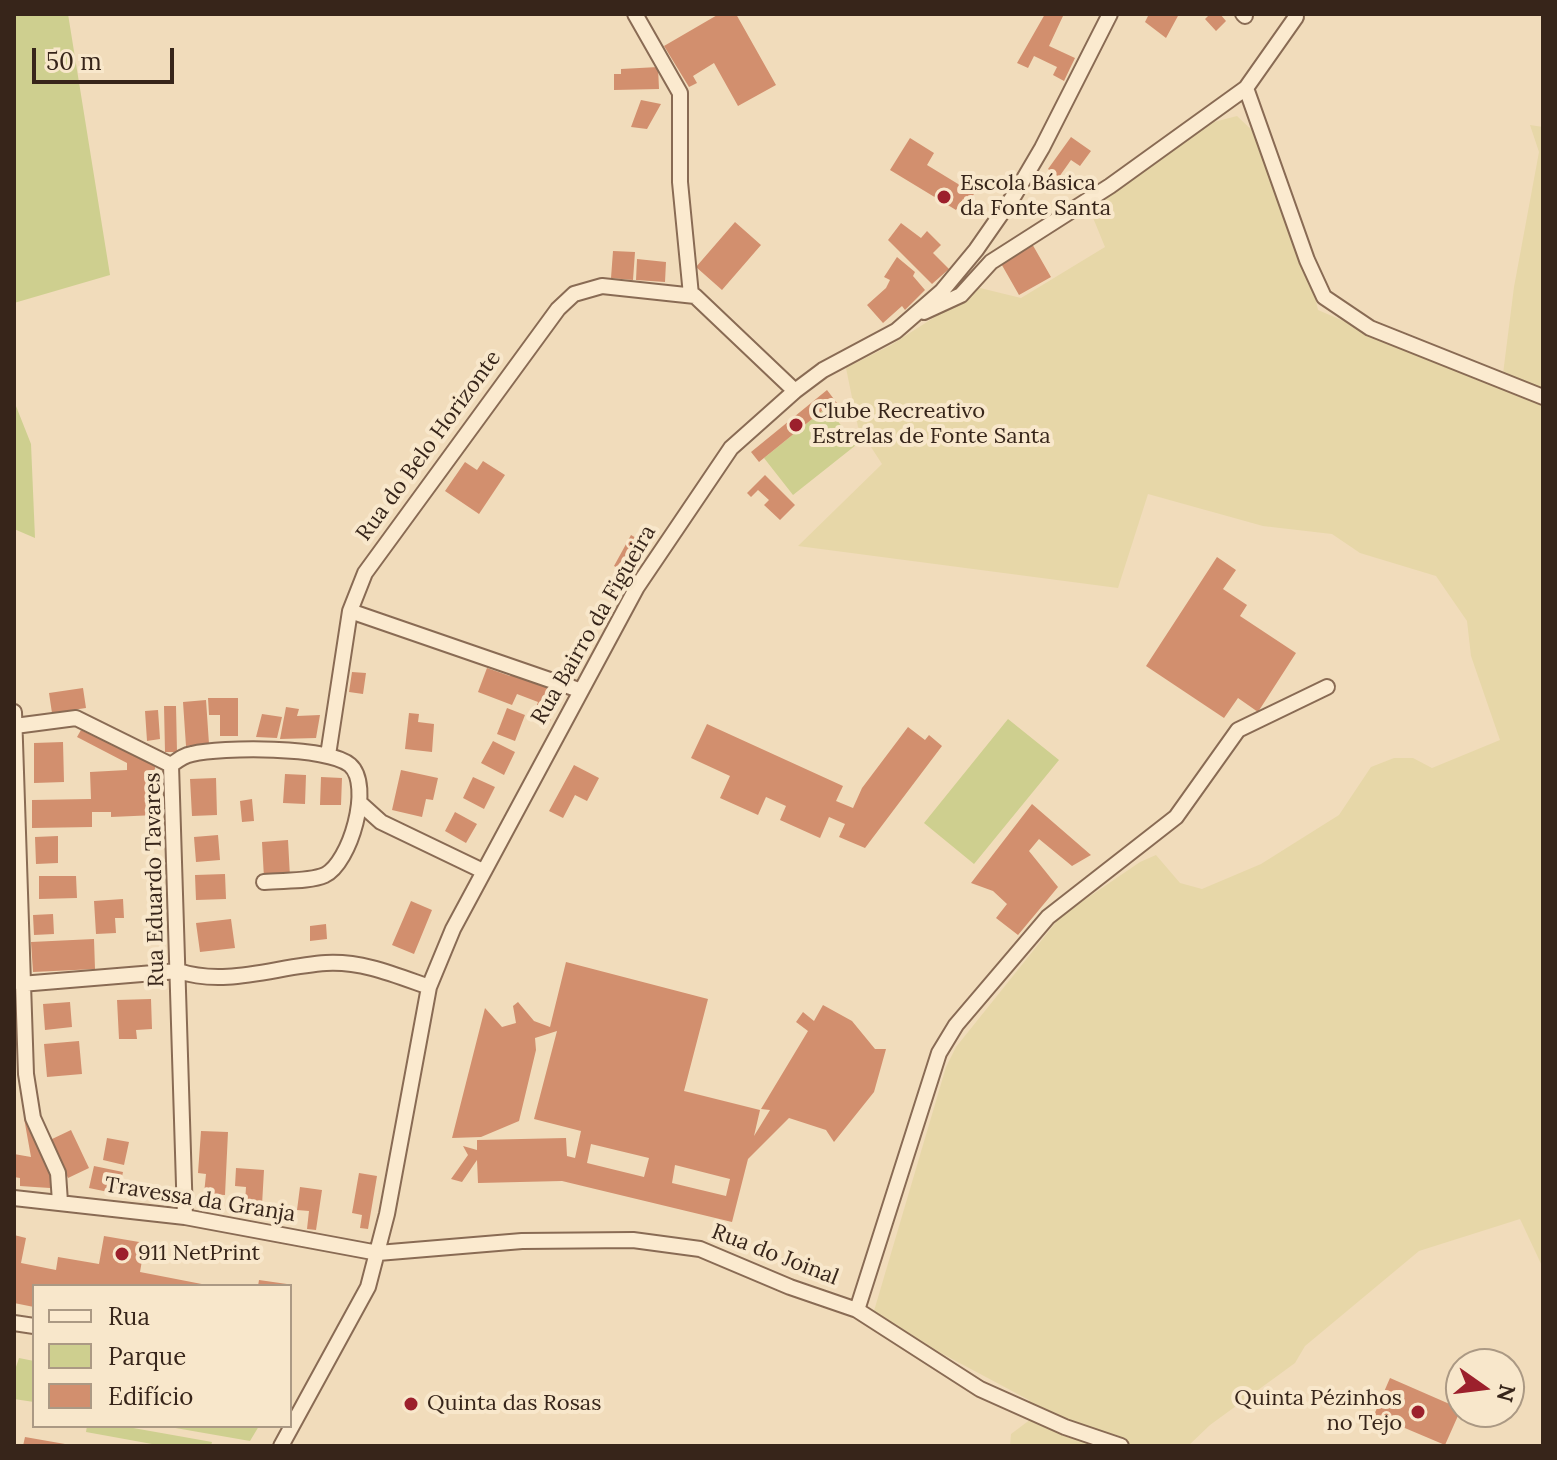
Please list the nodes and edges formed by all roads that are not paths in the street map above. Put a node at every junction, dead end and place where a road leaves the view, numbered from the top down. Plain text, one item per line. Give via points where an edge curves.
1 (635, 14) edge
2 (1110, 14) edge
3 (1296, 17) dead end
4 (1246, 88) junction
5 (691, 295) junction
6 (909, 319) junction
7 (795, 391) junction
8 (1543, 397) edge
9 (350, 611) junction
10 (1327, 687) dead end
11 (579, 690) junction
12 (15, 719) edge
13 (328, 755) junction
14 (171, 765) junction
15 (361, 804) junction
16 (16, 810) edge
17 (483, 871) junction
18 (264, 882) dead end
19 (17, 964) edge
20 (178, 971) junction
21 (21, 984) junction
22 (429, 987) junction
23 (20, 1057) edge
24 (14, 1198) edge
25 (60, 1202) junction
26 (185, 1217) junction
27 (378, 1253) junction
28 (857, 1310) junction
29 (296, 1407) edge
30 (1121, 1446) edge

1 - 5 street via 680,93 680,182
2 - 6 street, Rua Bairro da Figueira via 1015,194 951,280
3 - 4 street
4 - 6 street via 1110,186 991,262 961,295
4 - 8 street via 1324,297 1370,328
5 - 7 street
5 - 9 street, Rua do Belo Horizonte via 602,286 567,299 368,567
6 - 7 street, Rua Bairro da Figueira
7 - 11 street, Rua Bairro da Figueira via 731,448 637,587
9 - 11 street
9 - 13 street, Rua do Belo Horizonte
10 - 28 street via 1238,730 1176,817 1048,917 956,1025 939,1053
11 - 17 street, Rua Bairro da Figueira
12 - 14 street via 76,718
12 - 16 street
13 - 14 street, Rua Eduardo Tavares via 195,753
13 - 15 street via 355,771
14 - 20 street, Rua Eduardo Tavares
15 - 17 street via 381,822
15 - 18 street via 332,871
16 - 19 street
17 - 22 street, Rua Bairro da Figueira
19 - 21 street
20 - 21 street
20 - 22 street via 197,977 326,963 368,965
20 - 26 street, Rua Eduardo Tavares
21 - 23 street
22 - 27 street, Rua Bairro da Figueira
23 - 25 street via 33,1118 58,1173
24 - 25 street, Travessa da Granja
25 - 26 street, Travessa da Granja
26 - 27 street, Travessa da Granja
27 - 28 street, Rua do Joinal via 522,1241 633,1240 700,1249
27 - 29 street, Rua Bairro da Figueira via 368,1287
28 - 30 street, Rua do Joinal via 980,1389

